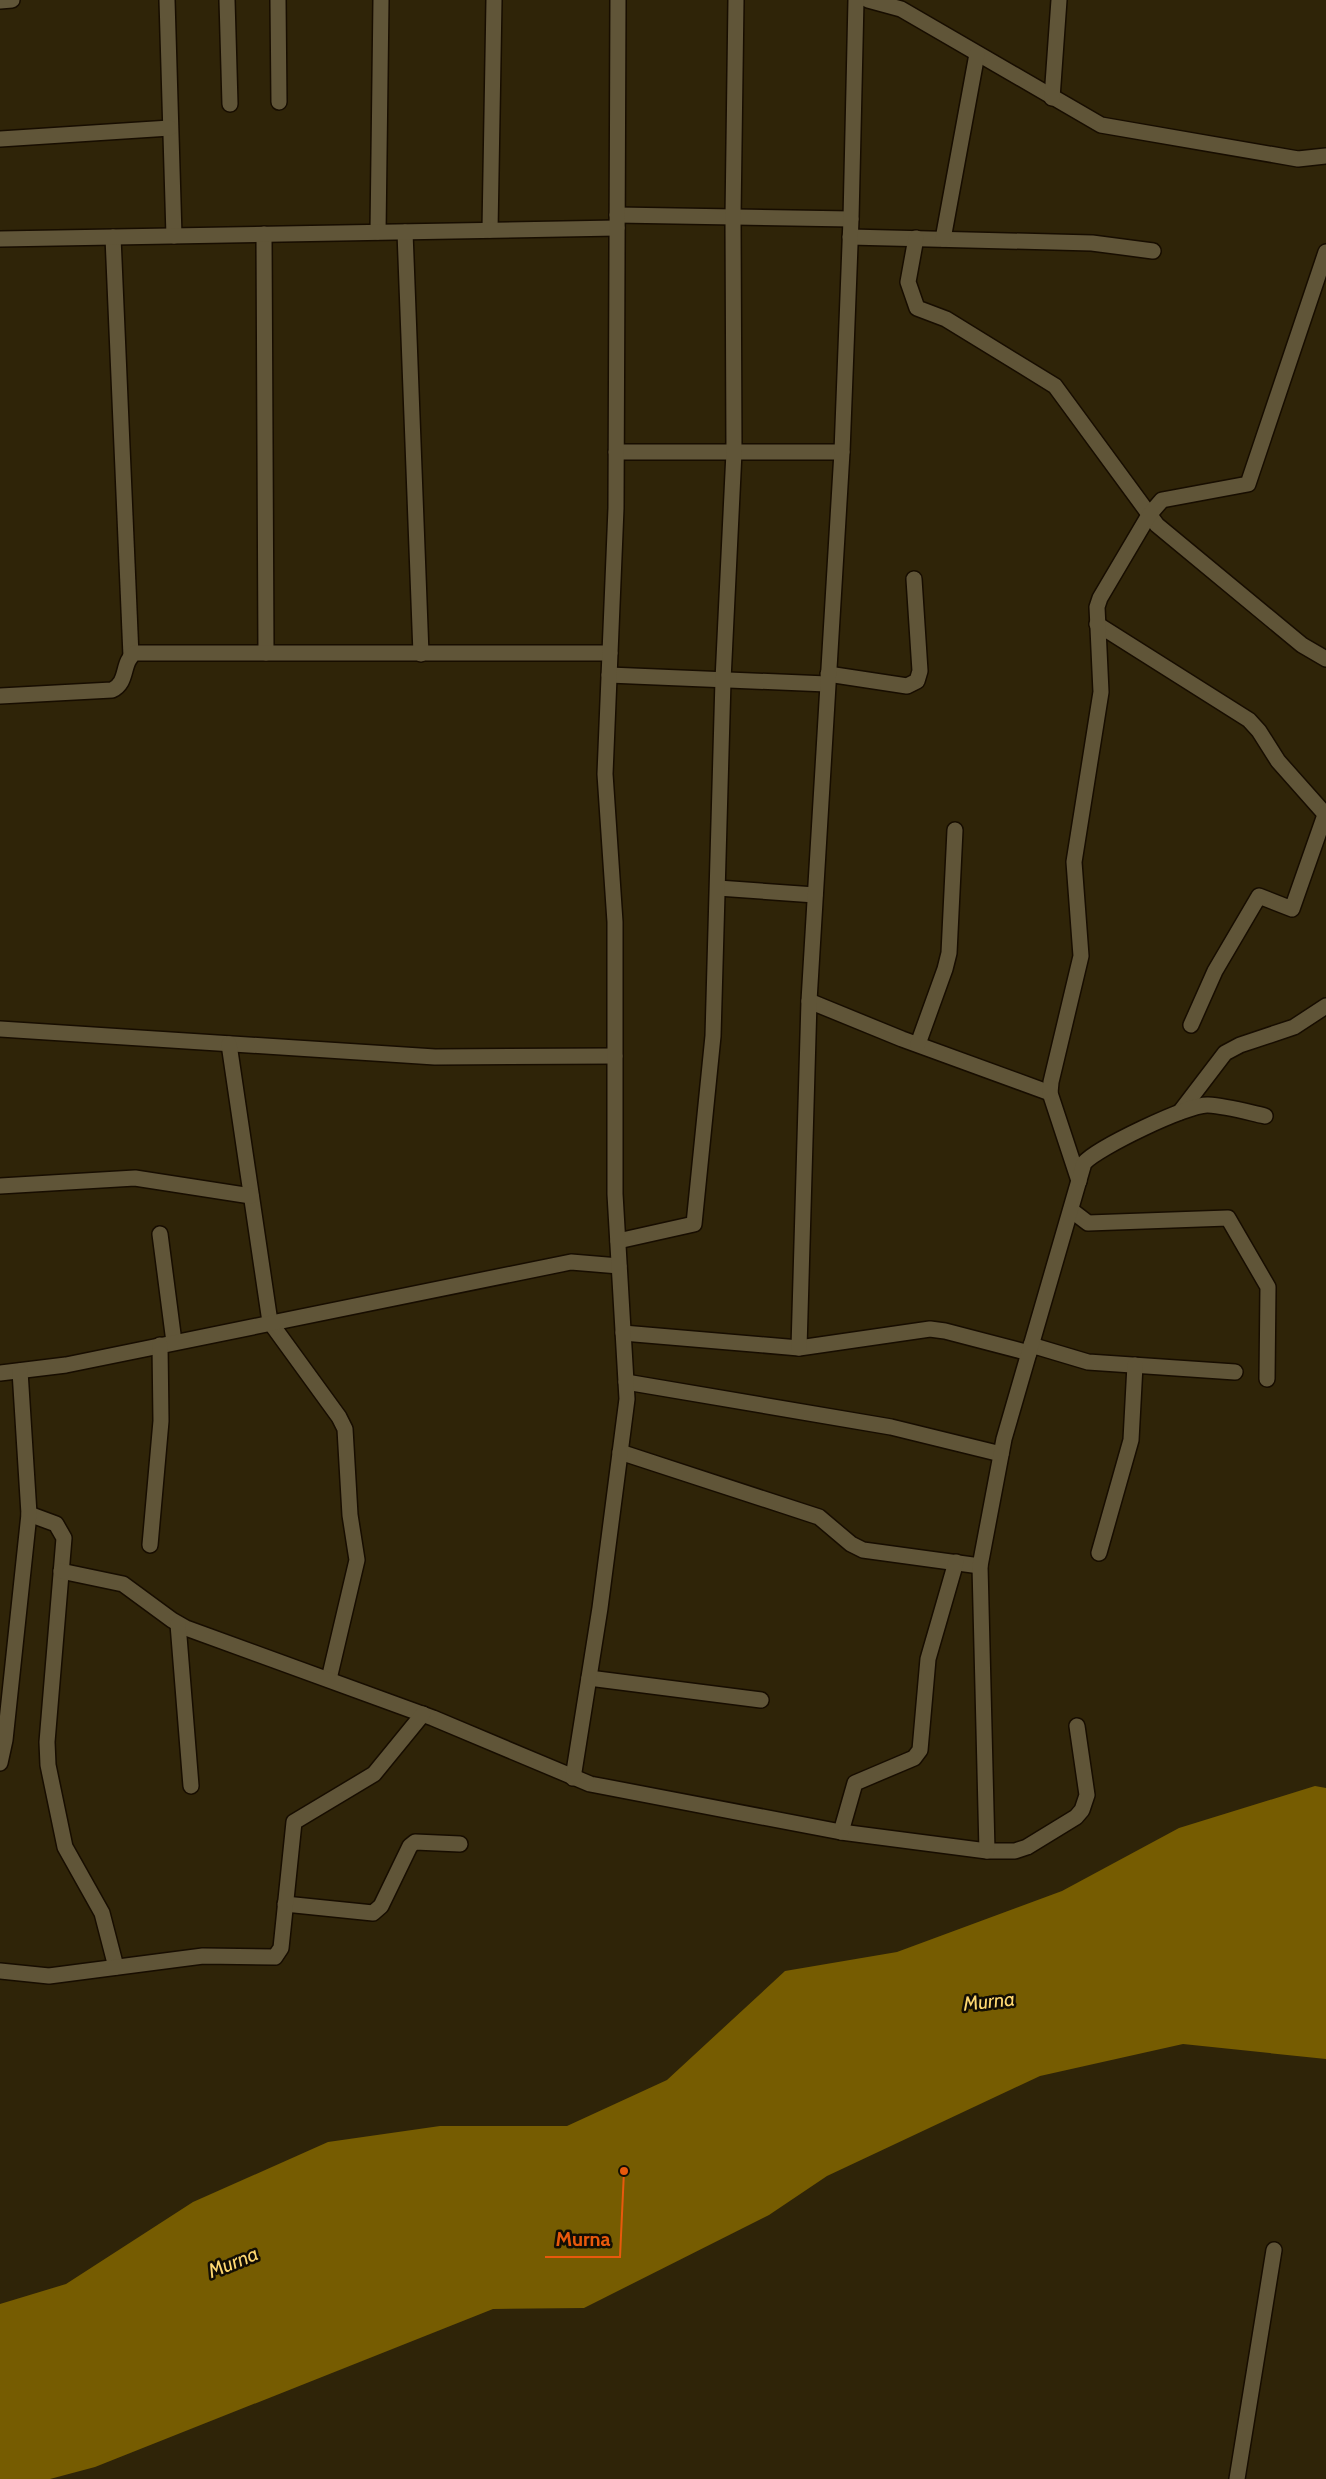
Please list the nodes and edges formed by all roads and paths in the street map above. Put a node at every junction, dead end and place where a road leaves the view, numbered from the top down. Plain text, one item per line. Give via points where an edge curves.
1 (12, 0) edge
2 (167, 0) edge
3 (227, 0) edge
4 (278, 0) edge
5 (381, 0) edge
6 (494, 0) edge
7 (618, 0) edge
8 (736, 0) edge
9 (856, 0) edge
10 (868, 0) edge
11 (1059, 0) edge
12 (0, 1) edge
13 (977, 54) junction
14 (1052, 98) junction
15 (280, 102) dead end
16 (230, 104) dead end
17 (170, 128) junction
18 (0, 139) edge
19 (1326, 156) edge
20 (733, 217) junction
21 (851, 219) junction
22 (617, 221) junction
23 (490, 230) junction
24 (378, 232) junction
25 (405, 232) junction
26 (264, 234) junction
27 (174, 236) junction
28 (113, 237) junction
29 (850, 237) junction
30 (916, 238) junction
31 (0, 239) edge
32 (943, 239) junction
33 (1153, 251) dead end
34 (1326, 252) edge
35 (616, 452) junction
36 (734, 452) junction
37 (842, 452) junction
38 (1149, 515) junction
39 (914, 579) dead end
40 (1097, 624) junction
41 (610, 653) junction
42 (266, 654) junction
43 (421, 654) junction
44 (131, 656) junction
45 (1326, 659) edge
46 (610, 675) junction
47 (828, 679) junction
48 (723, 680) junction
49 (0, 696) edge
50 (1326, 813) edge
51 (955, 830) dead end
52 (718, 888) junction
53 (815, 895) junction
54 (809, 1001) junction
55 (1326, 1006) edge
56 (1191, 1025) dead end
57 (0, 1029) edge
58 (229, 1044) junction
59 (918, 1044) junction
60 (615, 1056) junction
61 (1050, 1092) junction
62 (1180, 1112) junction
63 (1266, 1116) dead end
64 (1079, 1181) junction
65 (0, 1186) edge
66 (251, 1196) junction
67 (1071, 1210) junction
68 (160, 1234) dead end
69 (618, 1241) junction
70 (619, 1266) junction
71 (270, 1322) junction
72 (623, 1333) junction
73 (167, 1344) junction
74 (799, 1348) junction
75 (1030, 1349) junction
76 (1135, 1364) junction
77 (20, 1371) junction
78 (1235, 1372) dead end
79 (0, 1373) edge
80 (1267, 1379) dead end
81 (626, 1382) junction
82 (620, 1452) junction
83 (1001, 1454) junction
84 (29, 1514) junction
85 (150, 1545) dead end
86 (1099, 1553) dead end
87 (956, 1562) junction
88 (980, 1566) junction
89 (61, 1571) junction
90 (178, 1624) junction
91 (589, 1678) junction
92 (329, 1679) junction
93 (761, 1700) dead end
94 (422, 1714) junction
95 (1077, 1726) dead end
96 (0, 1763) edge
97 (573, 1778) junction
98 (191, 1786) dead end
99 (841, 1832) junction
100 (460, 1844) dead end
101 (987, 1850) junction
102 (285, 1904) junction
103 (116, 1967) junction
104 (0, 1970) edge
105 (1274, 2250) dead end
106 (1238, 2479) edge

1 - 12 street
2 - 17 street
3 - 16 street
4 - 15 street
5 - 24 street
6 - 23 street
7 - 22 street
8 - 20 street
9 - 21 street
10 - 13 street via 901,10
11 - 14 street
13 - 14 street
13 - 32 street
14 - 19 street via 1089,119 1118,129 1298,159
17 - 18 street
17 - 27 street
20 - 21 street
20 - 22 street
20 - 36 street
21 - 29 street
22 - 23 street
22 - 35 street
23 - 25 street
24 - 25 street
24 - 26 street
25 - 43 street
26 - 27 street
26 - 42 street
27 - 28 street
28 - 31 street
28 - 44 street
29 - 30 street
29 - 37 street
30 - 32 street
30 - 38 street via 908,282 917,308 946,319 1055,386
32 - 33 street via 1102,243
34 - 38 street via 1248,484 1162,500
35 - 36 street
35 - 41 street
36 - 37 street
36 - 48 street
37 - 47 street
38 - 40 street via 1100,598
38 - 45 street via 1163,532 1302,645
39 - 47 street via 920,671 917,682 907,686
40 - 50 street via 1248,720 1278,761
40 - 61 street via 1101,692 1074,862 1081,956
41 - 43 street
41 - 46 street
42 - 43 street
42 - 44 street via 136,653
44 - 49 street via 122,683 112,690
46 - 48 street
46 - 60 street via 605,774 614,922
47 - 48 street
47 - 53 street
48 - 52 street
50 - 56 street via 1292,909 1258,896 1214,971
51 - 59 street via 949,953
52 - 53 street
52 - 69 street via 714,1036 694,1224
53 - 54 street
54 - 59 street
54 - 74 street
55 - 62 street via 1294,1027 1240,1044 1225,1053
57 - 58 street
58 - 60 street via 435,1058
58 - 66 street
59 - 61 street
60 - 69 street
61 - 64 street
62 - 63 street via 1208,1105
62 - 64 street via 1096,1152 1084,1163
64 - 67 street
65 - 66 street via 135,1178
66 - 71 street
67 - 75 street
67 - 80 street via 1088,1224 1228,1218 1268,1287
68 - 73 street
69 - 70 street
70 - 71 street via 571,1262
70 - 72 street
71 - 73 street
71 - 92 street via 345,1429 350,1515 357,1560
72 - 74 street
72 - 81 street
73 - 77 street
73 - 85 street
74 - 75 street via 945,1330
75 - 76 street via 1088,1362
75 - 83 street
76 - 78 street
76 - 86 street via 1131,1440
77 - 79 street
77 - 84 street
81 - 82 street
81 - 83 street via 891,1427
82 - 87 street via 819,1517 863,1550
82 - 91 street
83 - 88 street
84 - 89 street via 60,1528 64,1538
84 - 96 street
87 - 88 street
87 - 99 street via 928,1659 920,1750 914,1758 855,1783
88 - 101 street
89 - 90 street via 122,1584
89 - 103 street via 47,1742 48,1766 65,1846 102,1913
90 - 92 street
90 - 98 street
91 - 93 street
91 - 97 street
92 - 94 street
94 - 97 street
94 - 102 street via 374,1774 294,1822
95 - 101 street via 1087,1795 1082,1810 1027,1847 1015,1851
97 - 99 street via 590,1784
99 - 101 street
100 - 102 street via 415,1842 410,1846 381,1906 373,1914
102 - 103 street via 281,1948 275,1957 204,1956
103 - 104 street via 49,1976
105 - 106 street

